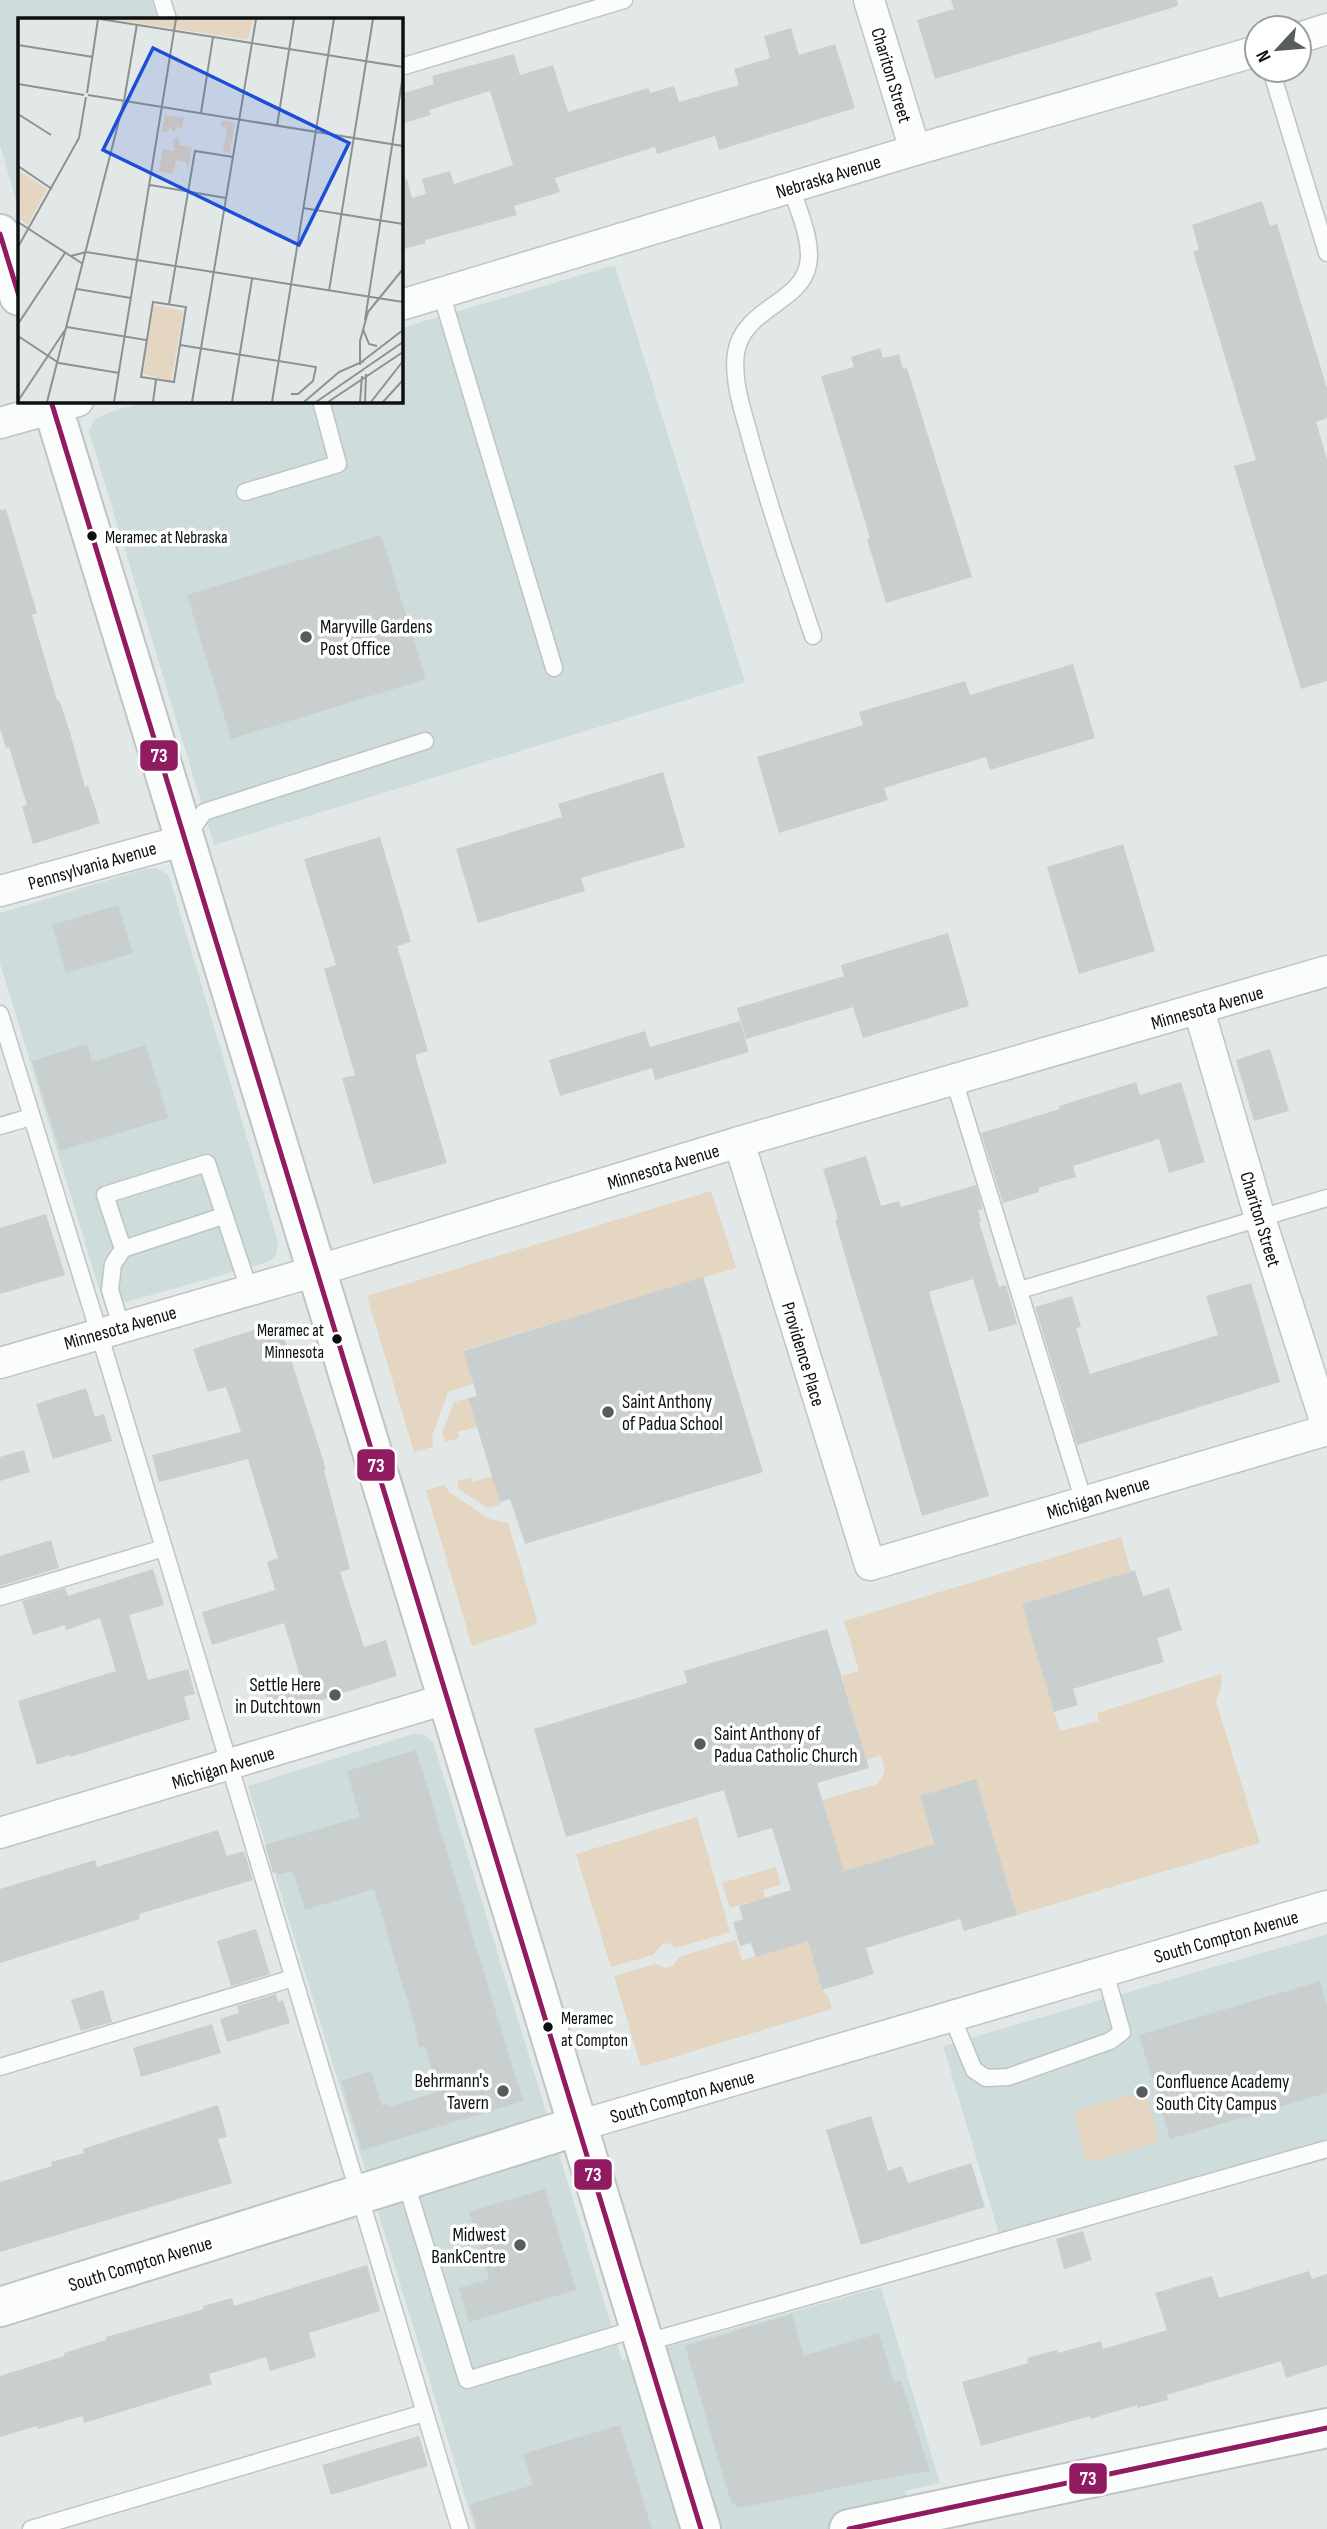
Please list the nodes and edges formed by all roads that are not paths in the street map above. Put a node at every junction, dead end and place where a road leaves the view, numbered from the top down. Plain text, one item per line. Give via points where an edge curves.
1 (162, 0) edge
2 (624, 0) edge
3 (869, 0) edge
4 (168, 18) edge
5 (1243, 55) edge
6 (402, 67) edge
7 (1275, 84) edge
8 (915, 150) junction
9 (791, 187) junction
10 (0, 234) edge
11 (1327, 253) edge
12 (17, 281) edge
13 (441, 293) junction
14 (402, 305) edge
15 (321, 402) edge
16 (61, 403) edge
17 (0, 423) edge
18 (245, 492) dead end
19 (813, 636) dead end
20 (554, 668) dead end
21 (425, 741) dead end
22 (185, 840) junction
23 (0, 891) edge
24 (1327, 971) edge
25 (1199, 1010) junction
26 (0, 1014) edge
27 (954, 1080) junction
28 (31, 1117) junction
29 (0, 1126) edge
30 (739, 1142) junction
31 (1327, 1198) edge
32 (223, 1216) junction
33 (1260, 1218) junction
34 (123, 1249) junction
35 (316, 1271) junction
36 (249, 1289) junction
37 (1020, 1290) junction
38 (110, 1330) junction
39 (0, 1363) edge
40 (1327, 1428) edge
41 (1084, 1502) junction
42 (164, 1548) junction
43 (870, 1566) joint
44 (0, 1597) edge
45 (446, 1699) junction
46 (229, 1765) junction
47 (0, 1833) edge
48 (1327, 1906) edge
49 (1105, 1972) junction
50 (293, 1978) junction
51 (952, 2017) junction
52 (0, 2067) edge
53 (578, 2126) junction
54 (1327, 2149) edge
55 (405, 2180) junction
56 (359, 2194) junction
57 (0, 2307) edge
58 (642, 2335) junction
59 (424, 2413) junction
60 (1327, 2428) edge
61 (929, 2521) edge
62 (32, 2529) edge
63 (460, 2529) edge
64 (701, 2529) edge
65 (849, 2529) edge

1 - 4 lane
2 - 6 lane
3 - 8 street, Chariton Street
5 - 8 street, Nebraska Avenue
7 - 11 lane
8 - 9 street, Nebraska Avenue
9 - 13 street, Nebraska Avenue
9 - 19 lane via 808,245 808,264 796,289 754,320 743,335 735,370 756,459
10 - 12 street
13 - 14 street, Nebraska Avenue
13 - 20 lane
15 - 18 lane via 338,464
16 - 17 street
16 - 22 street
21 - 22 lane via 204,812
22 - 23 street, Pennsylvania Avenue
22 - 35 street
24 - 25 street, Minnesota Avenue
25 - 27 street, Minnesota Avenue
25 - 33 street, Chariton Street
26 - 28 lane
27 - 30 street, Minnesota Avenue
27 - 37 lane
28 - 29 lane
28 - 38 lane
30 - 35 street, Minnesota Avenue
30 - 43 street, Providence Place
31 - 33 lane
32 - 34 lane
32 - 34 lane via 206,1163 105,1195
32 - 36 lane
33 - 37 lane
33 - 40 street, Chariton Street
34 - 38 lane via 113,1264
35 - 36 street, Minnesota Avenue
35 - 45 street
36 - 38 street, Minnesota Avenue
37 - 41 lane
38 - 39 street, Minnesota Avenue
38 - 42 lane
40 - 41 street, Michigan Avenue
41 - 43 street, Michigan Avenue
42 - 44 lane
42 - 46 lane
45 - 46 street, Michigan Avenue
45 - 53 street
46 - 47 street, Michigan Avenue
46 - 50 lane
48 - 49 street, South Compton Avenue
49 - 51 street, South Compton Avenue
49 - 51 lane via 1122,2032 1110,2041 1008,2077 986,2078 974,2070
50 - 52 lane
50 - 56 lane
51 - 53 street, South Compton Avenue
53 - 55 street, South Compton Avenue
53 - 58 street
54 - 58 lane
55 - 56 street, South Compton Avenue
55 - 58 lane via 467,2380
56 - 57 street, South Compton Avenue
56 - 59 lane
58 - 64 street
59 - 62 lane
59 - 63 lane
60 - 61 street
61 - 65 street

